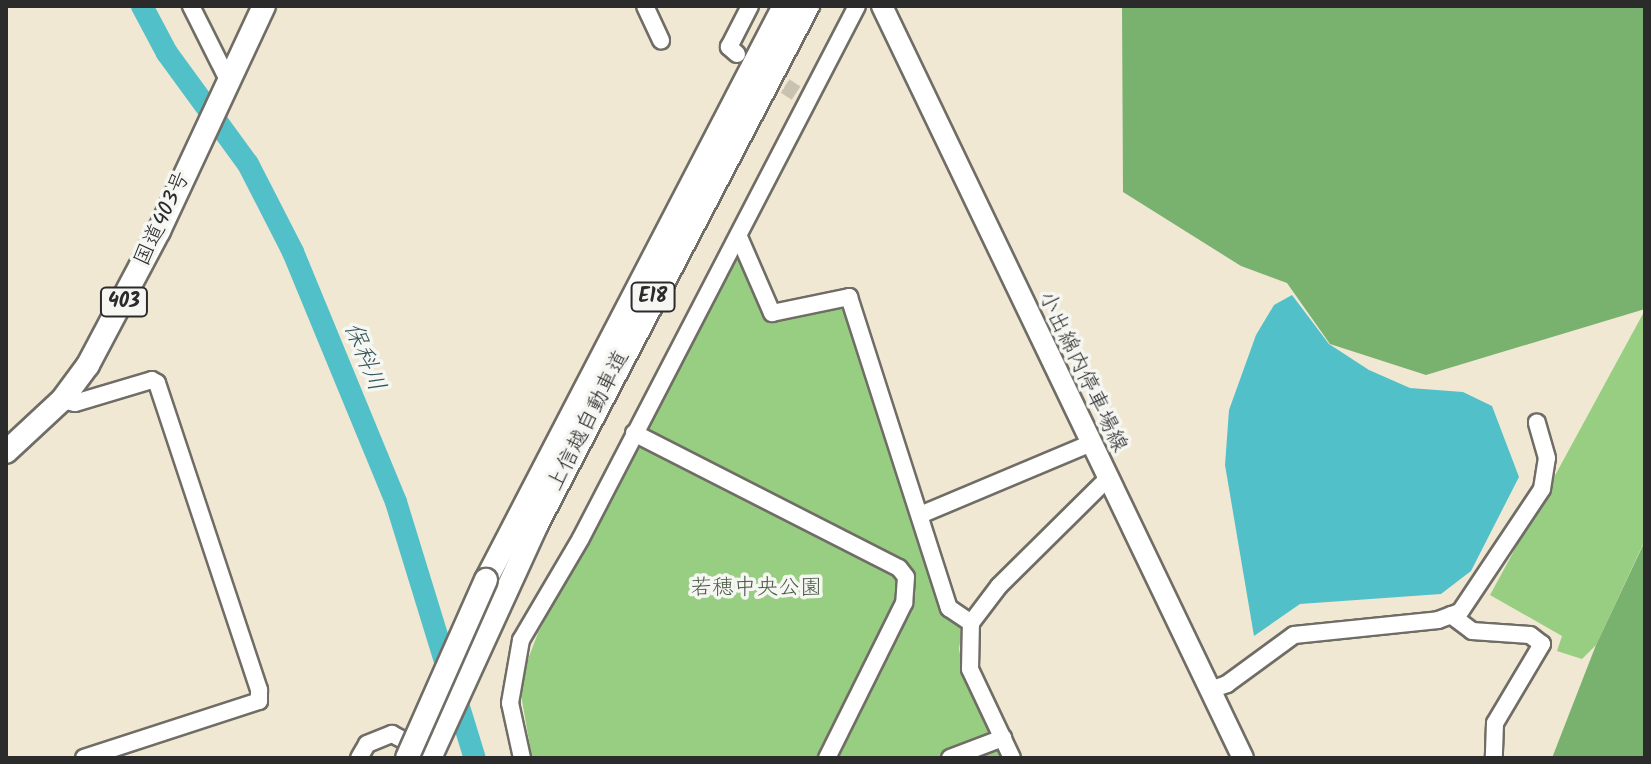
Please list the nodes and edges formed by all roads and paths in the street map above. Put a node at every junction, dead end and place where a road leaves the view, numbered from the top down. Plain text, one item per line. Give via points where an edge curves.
1 (191, 6) edge
2 (264, 6) edge
3 (645, 6) edge
4 (750, 6) edge
5 (784, 6) edge
6 (808, 6) edge
7 (857, 6) edge
8 (882, 6) edge
9 (661, 41) dead end
10 (737, 54) dead end
11 (227, 80) junction
12 (739, 237) junction
13 (62, 400) junction
14 (1537, 422) dead end
15 (634, 433) junction
16 (1091, 443) junction
17 (6, 452) edge
18 (1108, 478) junction
19 (920, 515) junction
20 (495, 586) junction
21 (1451, 615) junction
22 (971, 623) junction
23 (1210, 690) junction
24 (1003, 738) junction
25 (84, 758) edge
26 (359, 758) edge
27 (407, 758) edge
28 (429, 758) edge
29 (522, 758) edge
30 (827, 758) edge
31 (950, 758) edge
32 (1012, 758) edge
33 (1243, 758) edge
34 (1494, 758) edge

1 - 11 street
2 - 11 highway, 国道403号 / 403
3 - 9 street
4 - 10 street via 729,47
5 - 20 highway, 上信越自動車道 / E18
6 - 20 highway, 上信越自動車道 / E18
7 - 12 street via 802,96
8 - 16 main road, 小出綿内停車場線
11 - 13 highway, 国道403号 / 403 via 121,306
12 - 15 street
12 - 19 street via 772,313 849,297
13 - 17 highway, 国道403号 / 403
13 - 25 street via 75,403 152,380 157,383 259,690 259,701
14 - 21 street via 1547,458 1542,489 1494,554 1469,604
15 - 29 street via 521,640 510,703
15 - 30 street via 899,568 906,577 904,603
16 - 18 main road, 小出綿内停車場線
16 - 19 street
18 - 22 street via 999,586
18 - 23 main road, 小出綿内停車場線
19 - 22 street via 949,608
20 - 27 highway, 上信越自動車道 / E18, bridge
20 - 28 highway, 上信越自動車道 / E18
21 - 23 street via 1294,635 1227,684
21 - 34 street via 1472,631 1530,635 1542,644 1495,723
22 - 24 street via 970,669
23 - 33 main road, 小出綿内停車場線
24 - 31 street
24 - 32 street
26 - 28 street via 367,744 392,734 407,738

